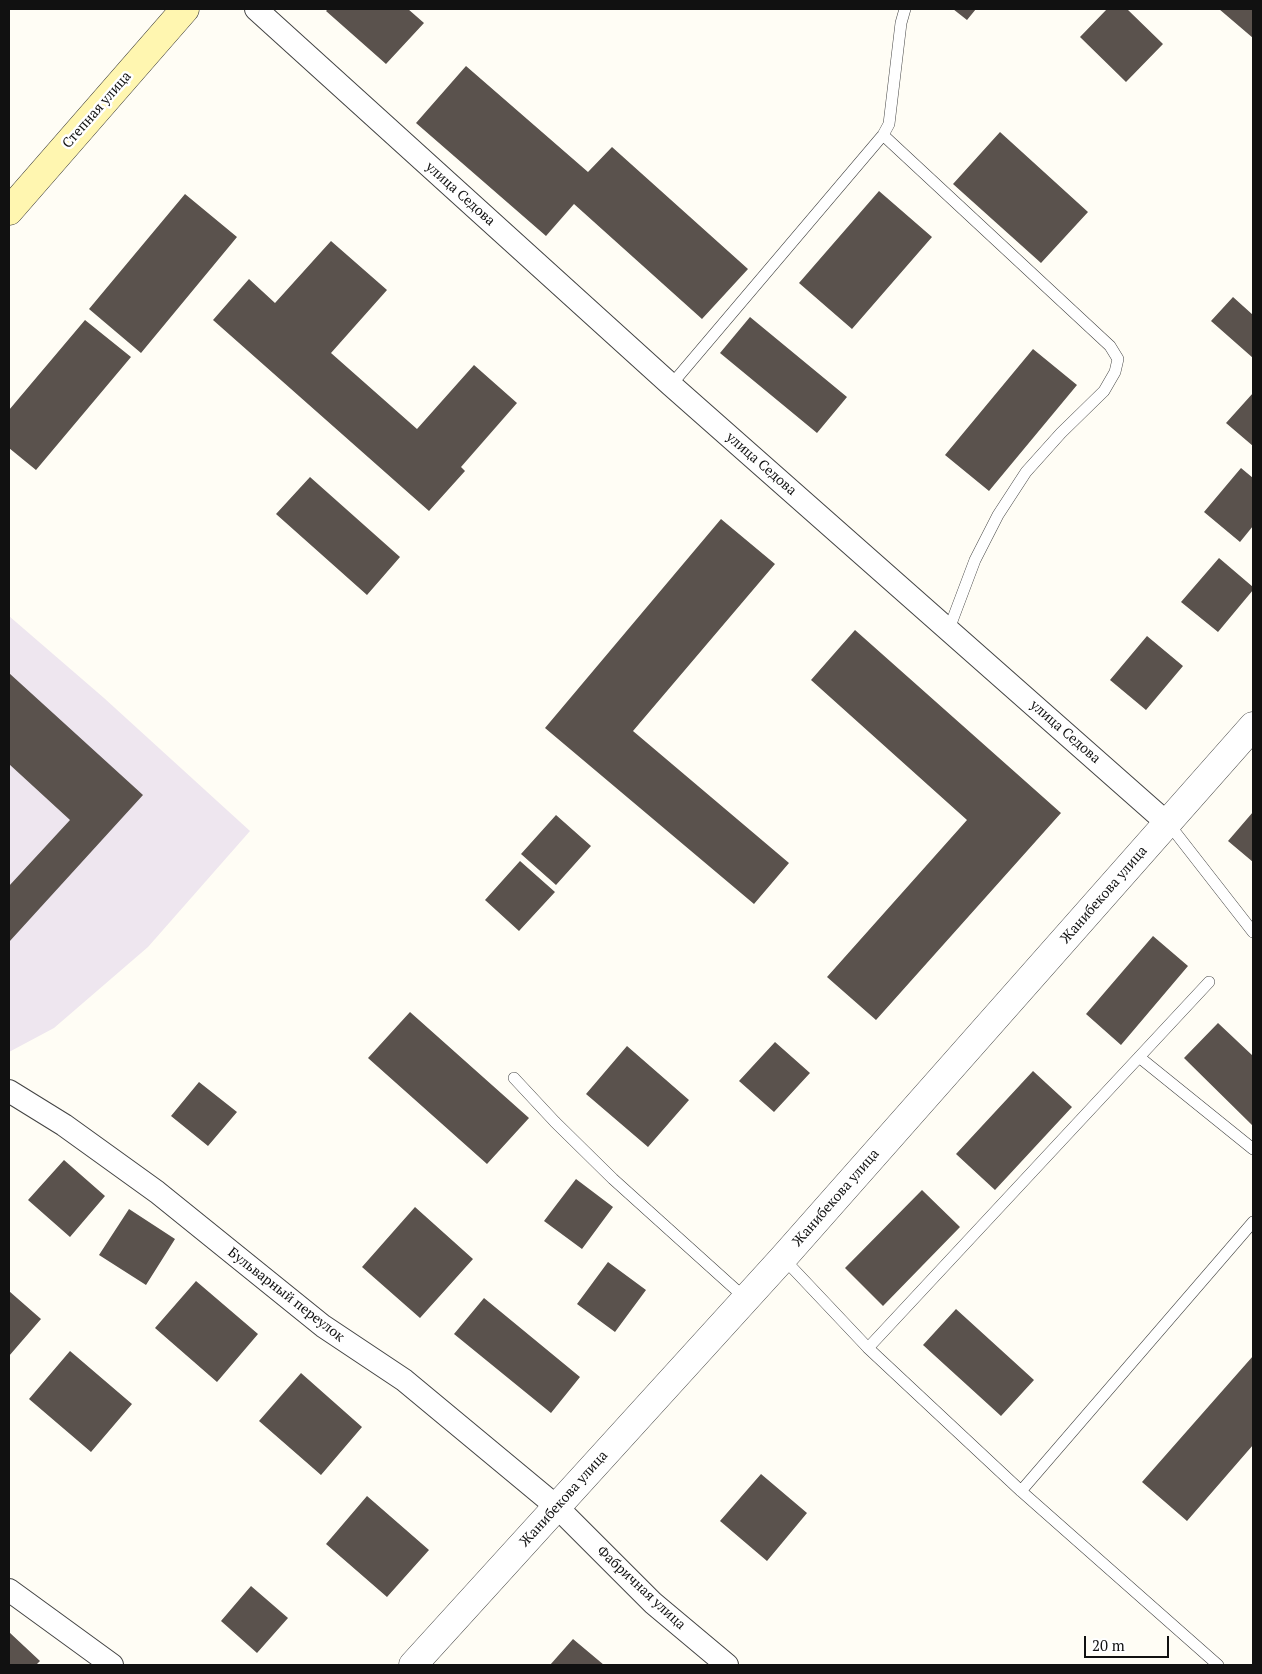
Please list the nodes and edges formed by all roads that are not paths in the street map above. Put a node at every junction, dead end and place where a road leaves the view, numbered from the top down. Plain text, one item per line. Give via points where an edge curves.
1 (185, 9) edge
2 (256, 9) edge
3 (905, 9) edge
4 (883, 135) junction
5 (9, 212) edge
6 (671, 385) junction
7 (949, 630) junction
8 (1253, 726) edge
9 (1167, 822) junction
10 (1253, 932) edge
11 (1208, 982) dead end
12 (1139, 1057) junction
13 (514, 1078) dead end
14 (9, 1091) edge
15 (1253, 1149) edge
16 (1253, 1222) edge
17 (783, 1258) junction
18 (745, 1298) junction
19 (868, 1348) junction
20 (1020, 1491) junction
21 (557, 1507) junction
22 (9, 1590) edge
23 (112, 1665) edge
24 (413, 1665) edge
25 (727, 1665) edge
26 (1218, 1665) edge

1 - 5 main road, Степная улица
2 - 6 street, улица Седова
3 - 4 lane via 889,124
4 - 6 lane
4 - 7 lane via 1110,346 1118,359 1104,391 1026,472 998,515 975,560
6 - 7 street, улица Седова
7 - 9 street, улица Седова
8 - 9 street, Жанибекова улица
9 - 10 lane, улица Седова
9 - 17 street, Жанибекова улица
11 - 12 lane
12 - 15 lane
12 - 19 lane
13 - 18 lane via 613,1178
14 - 21 street, Бульварный переулок via 64,1125 157,1192 323,1326 404,1380
16 - 20 lane
17 - 18 street, Жанибекова улица
17 - 19 lane
18 - 21 street, Жанибекова улица
19 - 20 lane
20 - 26 lane
21 - 24 street, Жанибекова улица
21 - 25 street, Фабричная улица via 653,1602
22 - 23 street

